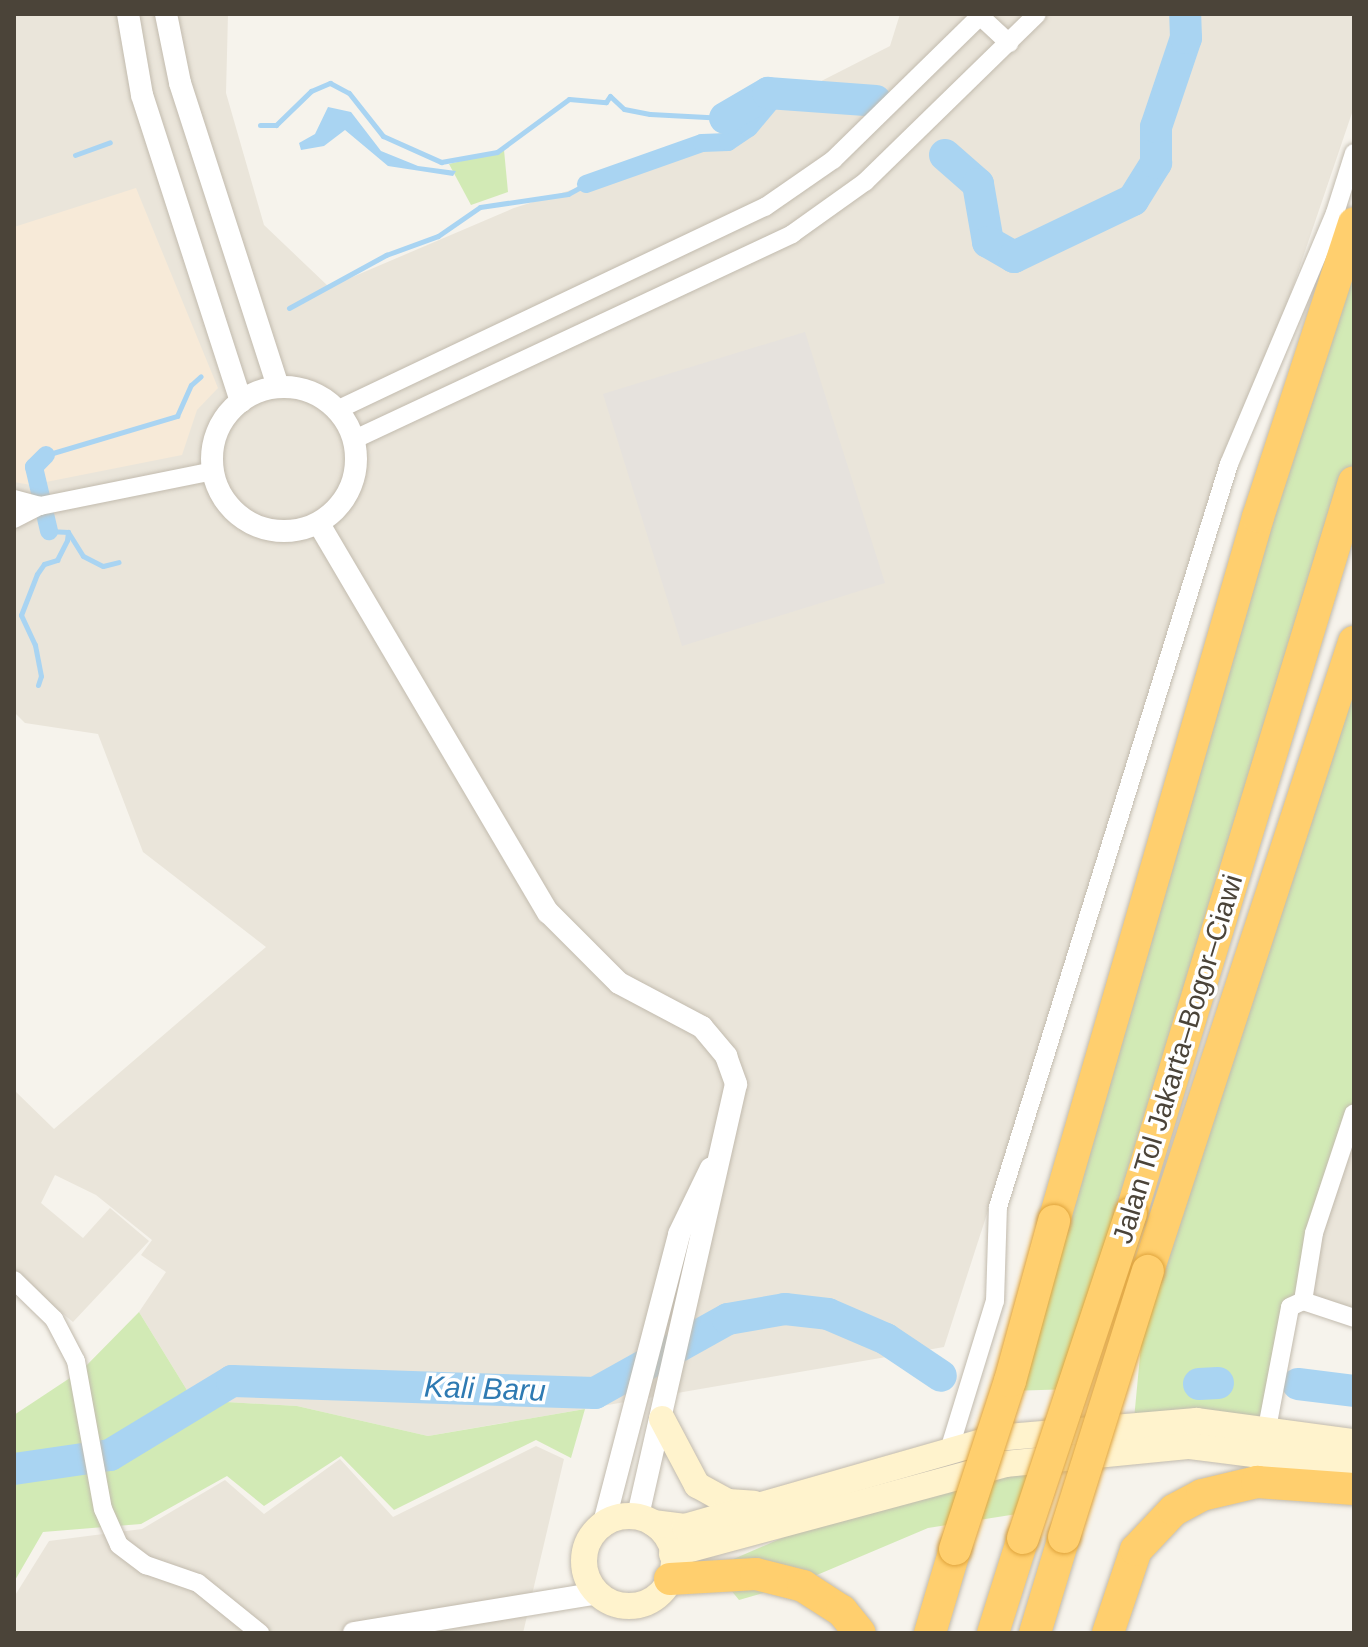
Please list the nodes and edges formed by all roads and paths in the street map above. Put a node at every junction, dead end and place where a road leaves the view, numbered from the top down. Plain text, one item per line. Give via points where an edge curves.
1 (128, 14) edge
2 (166, 14) edge
3 (1037, 14) edge
4 (981, 15) edge
5 (1009, 43) junction
6 (1354, 153) edge
7 (1354, 223) edge
8 (278, 387) junction
9 (241, 401) junction
10 (337, 410) junction
11 (355, 439) junction
12 (213, 471) junction
13 (1354, 482) edge
14 (14, 499) edge
15 (40, 506) junction
16 (14, 519) edge
17 (319, 524) junction
18 (1354, 642) edge
19 (1354, 1113) edge
20 (729, 1131) junction
21 (14, 1280) edge
22 (1296, 1304) junction
23 (1354, 1318) edge
24 (664, 1410) junction
25 (1268, 1418) junction
26 (1354, 1442) edge
27 (950, 1447) junction
28 (1354, 1467) edge
29 (1354, 1489) edge
30 (766, 1505) junction
31 (605, 1519) junction
32 (646, 1520) junction
33 (671, 1566) junction
34 (598, 1593) junction
35 (260, 1633) edge
36 (354, 1633) edge
37 (860, 1633) edge
38 (930, 1633) edge
39 (993, 1633) edge
40 (1035, 1633) edge
41 (1108, 1633) edge

1 - 9 street via 142,95
2 - 8 street via 180,83
3 - 5 street
4 - 5 street
4 - 10 street via 833,160 765,207
5 - 11 street via 865,182 792,234
6 - 27 street via 1335,213 1224,479 998,1207 995,1301
7 - 38 highway, bridge via 1258,517 1010,1381
8 - 9 street
8 - 10 street via 320,396
9 - 12 street via 217,432
10 - 11 street
11 - 17 street via 357,466 351,491
12 - 15 street
12 - 17 street via 229,506 262,529 291,531
13 - 39 highway, Jalan Tol Jakarta–Bogor–Ciawi, bridge via 1131,1214
14 - 15 street
15 - 16 street
17 - 20 street via 548,912 619,983 702,1027 726,1056 736,1084
18 - 40 highway, Jalan Tol Jakarta–Bogor–Ciawi, bridge
19 - 22 street
20 - 24 street
20 - 31 street via 679,1234
21 - 35 street via 60,1329 76,1361 108,1529 119,1545 146,1565 198,1583
22 - 23 street
22 - 25 street
24 - 30 main road via 697,1485 728,1502
24 - 32 street
25 - 26 main road
25 - 27 main road via 1138,1422
27 - 30 main road
28 - 33 main road via 1190,1446 1005,1464
29 - 41 highway via 1257,1482 1202,1495 1174,1510 1136,1550
30 - 32 main road via 685,1527
31 - 32 main road
31 - 34 main road via 584,1558
32 - 33 main road via 665,1534
33 - 34 main road via 663,1591 638,1605 609,1601
33 - 37 highway via 792,1583 824,1597
34 - 36 street

